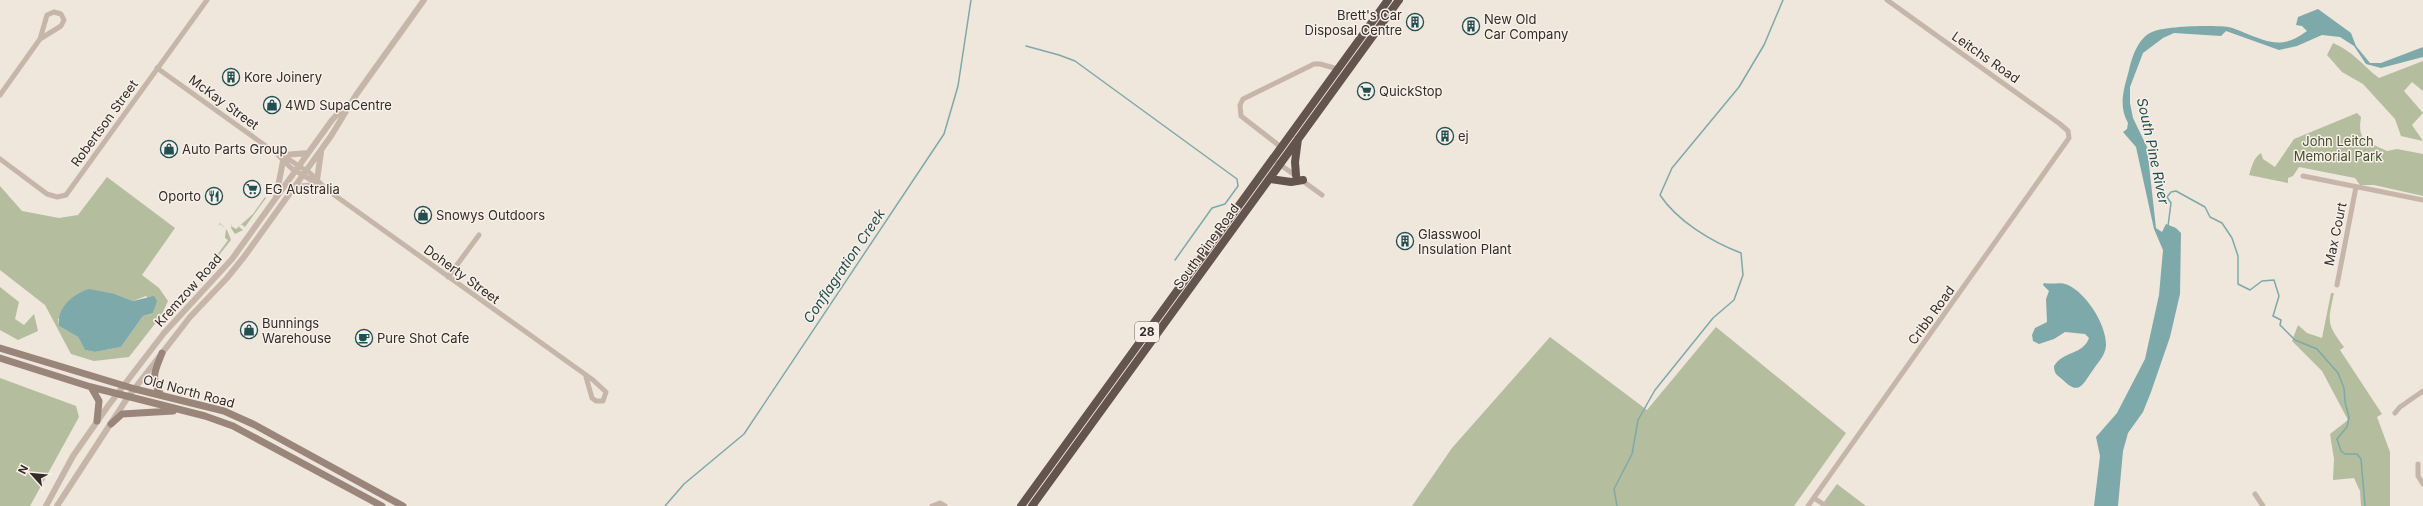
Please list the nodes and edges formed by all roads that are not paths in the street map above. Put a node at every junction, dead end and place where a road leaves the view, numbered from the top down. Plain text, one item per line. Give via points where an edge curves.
1 (207, 0) edge
2 (424, 0) edge
3 (1388, 0) edge
4 (1399, 0) edge
5 (1887, 0) edge
6 (40, 39) junction
7 (157, 68) junction
8 (1338, 69) junction
9 (0, 95) edge
10 (356, 95) junction
11 (2069, 135) joint
12 (1298, 139) junction
13 (1281, 147) junction
14 (321, 150) junction
15 (308, 153) junction
16 (283, 158) junction
17 (0, 159) edge
18 (1273, 159) junction
19 (1280, 164) junction
20 (297, 168) junction
21 (304, 173) junction
22 (1296, 175) junction
23 (2303, 176) dead end
24 (1270, 179) junction
25 (1303, 180) junction
26 (317, 182) junction
27 (295, 187) junction
28 (2356, 187) junction
29 (1322, 196) dead end
30 (276, 197) junction
31 (2423, 200) edge
32 (479, 235) dead end
33 (448, 277) junction
34 (2337, 286) dead end
35 (0, 348) edge
36 (162, 353) junction
37 (0, 358) edge
38 (586, 376) junction
39 (124, 386) junction
40 (91, 387) junction
41 (135, 389) junction
42 (2423, 391) edge
43 (117, 394) junction
44 (161, 396) junction
45 (128, 397) junction
46 (183, 410) junction
47 (2394, 413) dead end
48 (98, 421) junction
49 (111, 424) junction
50 (2418, 464) dead end
51 (2423, 484) edge
52 (2255, 494) dead end
53 (1814, 498) junction
54 (46, 506) edge
55 (57, 506) edge
56 (382, 506) edge
57 (403, 506) edge
58 (932, 506) edge
59 (945, 506) edge
60 (1021, 506) edge
61 (1032, 506) edge
62 (1808, 506) edge
63 (1826, 506) edge
64 (2263, 506) edge

1 - 7 street, Robertson Street
2 - 10 street, Kremzow Road
3 - 8 highway, South Pine Road / 28
4 - 12 highway, South Pine Road / 28
5 - 11 street, Leitchs Road via 2060,124
6 - 6 street via 46,15 52,12 59,13 63,18 61,26
6 - 9 street
7 - 16 street, McKay Street
7 - 17 street, Robertson Street via 66,195 57,197 47,194
8 - 13 highway, South Pine Road / 28
8 - 13 street via 1314,64 1243,99 1240,105 1241,116
10 - 14 street, Kremzow Road
10 - 15 street, Kremzow Road via 332,120
11 - 53 street, Cribb Road via 2066,146
12 - 19 highway, South Pine Road / 28
12 - 22 highway
13 - 18 highway, South Pine Road / 28
14 - 21 street, Kremzow Road
14 - 26 street
15 - 16 street
15 - 20 street, Kremzow Road
16 - 20 street, McKay Street
16 - 30 street
18 - 19 street
18 - 60 highway, South Pine Road / 28
19 - 22 street
19 - 24 highway, South Pine Road / 28
20 - 21 street, McKay Street
20 - 30 street, Kremzow Road
21 - 26 street, Doherty Street
21 - 27 street, Kremzow Road
22 - 25 street
23 - 28 street
24 - 25 highway via 1291,182
24 - 61 highway, South Pine Road / 28
25 - 29 street
26 - 27 street
26 - 33 street, Doherty Street
27 - 36 street, Kremzow Road via 236,268 190,317
28 - 31 street
28 - 34 street, Max Court
30 - 39 street, Kremzow Road via 232,259 168,328
32 - 33 street
33 - 38 street, Doherty Street
35 - 39 main road, Old North Road
36 - 41 street, Kremzow Road
36 - 44 main road via 154,372 154,381
37 - 40 main road, Old North Road
38 - 38 street, Doherty Street via 604,389 606,395 603,401 594,400
39 - 41 main road, Old North Road
39 - 43 street, Kremzow Road
40 - 43 main road, Old North Road
40 - 48 main road via 99,401
41 - 44 main road, Old North Road
41 - 45 street, Kremzow Road
42 - 47 street
43 - 45 main road, Old North Road
43 - 48 street, Kremzow Road
44 - 57 main road, Old North Road via 224,411 255,425
45 - 46 main road, Old North Road
45 - 49 street, Kremzow Road
46 - 49 main road via 122,414
46 - 56 main road, Old North Road via 233,426
48 - 54 street, Kremzow Road via 66,467
49 - 55 street, Kremzow Road
50 - 51 street via 2418,476
52 - 64 street
53 - 62 street, Cribb Road
53 - 63 street
58 - 59 street via 940,503

